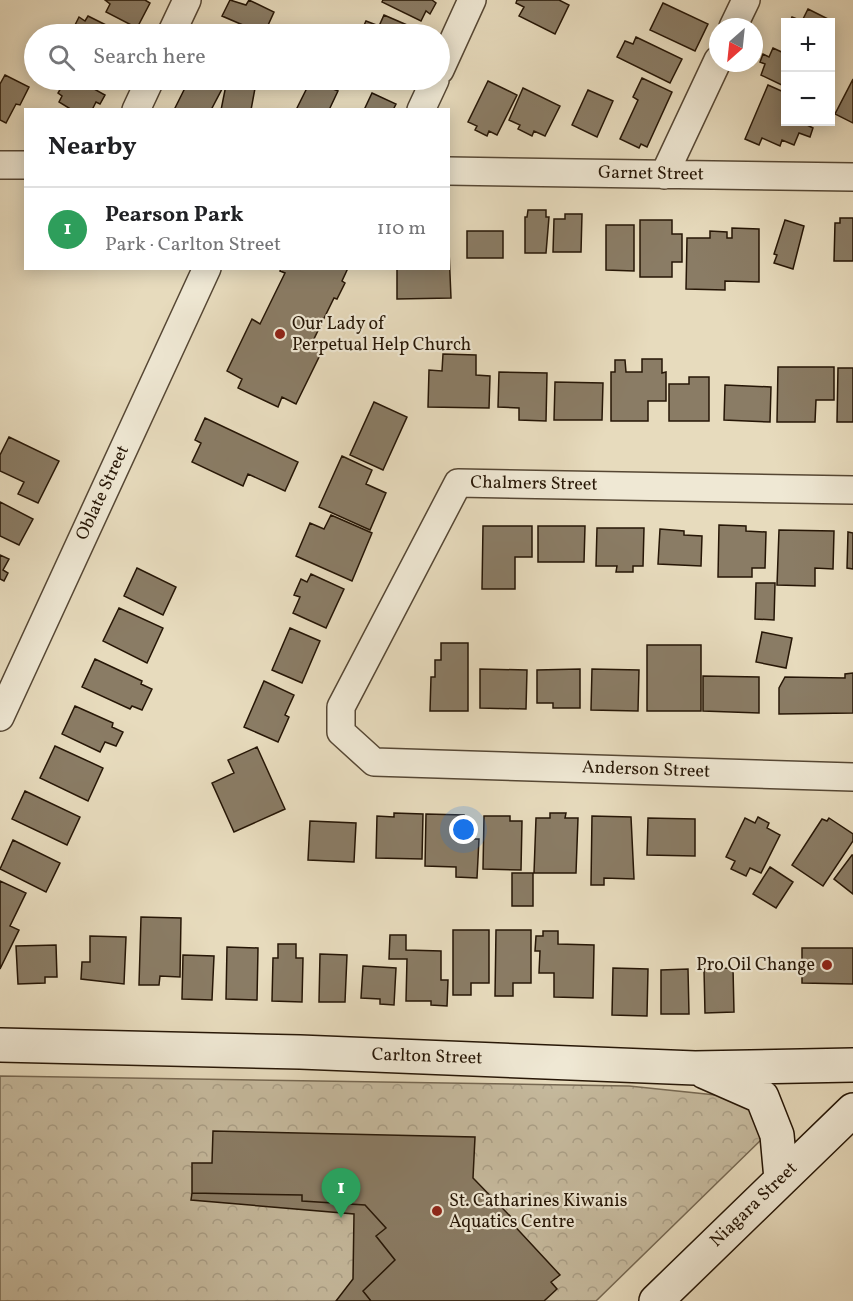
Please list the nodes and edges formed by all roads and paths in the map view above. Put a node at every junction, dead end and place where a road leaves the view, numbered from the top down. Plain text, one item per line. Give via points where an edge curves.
1 (187, 0) edge
2 (472, 0) edge
3 (746, 0) edge
4 (737, 18) edge
5 (176, 24) edge
6 (450, 48) edge
7 (712, 72) edge
8 (145, 90) edge
9 (430, 90) edge
10 (137, 108) edge
11 (422, 108) edge
12 (0, 165) edge
13 (24, 165) edge
14 (450, 171) edge
15 (664, 175) junction
16 (853, 177) edge
17 (206, 270) edge
18 (853, 490) edge
19 (0, 717) edge
20 (438, 764) joint
21 (853, 777) edge
22 (0, 1045) edge
23 (853, 1065) edge
24 (695, 1068) junction
25 (853, 1110) edge
26 (781, 1179) junction
27 (656, 1301) edge

1 - 5 street
2 - 6 street
3 - 4 street
7 - 15 street
8 - 10 street
9 - 11 street
12 - 13 street
14 - 15 street, Garnet Street
15 - 16 street, Garnet Street
17 - 19 street, Oblate Street
18 - 20 street, Chalmers Street via 458,483 341,707 341,732 374,762
20 - 21 street, Anderson Street
22 - 24 main road, Carlton Street
23 - 24 main road, Carlton Street
24 - 26 main road via 762,1097 777,1135
25 - 26 main road, Niagara Street
26 - 27 main road, Niagara Street

